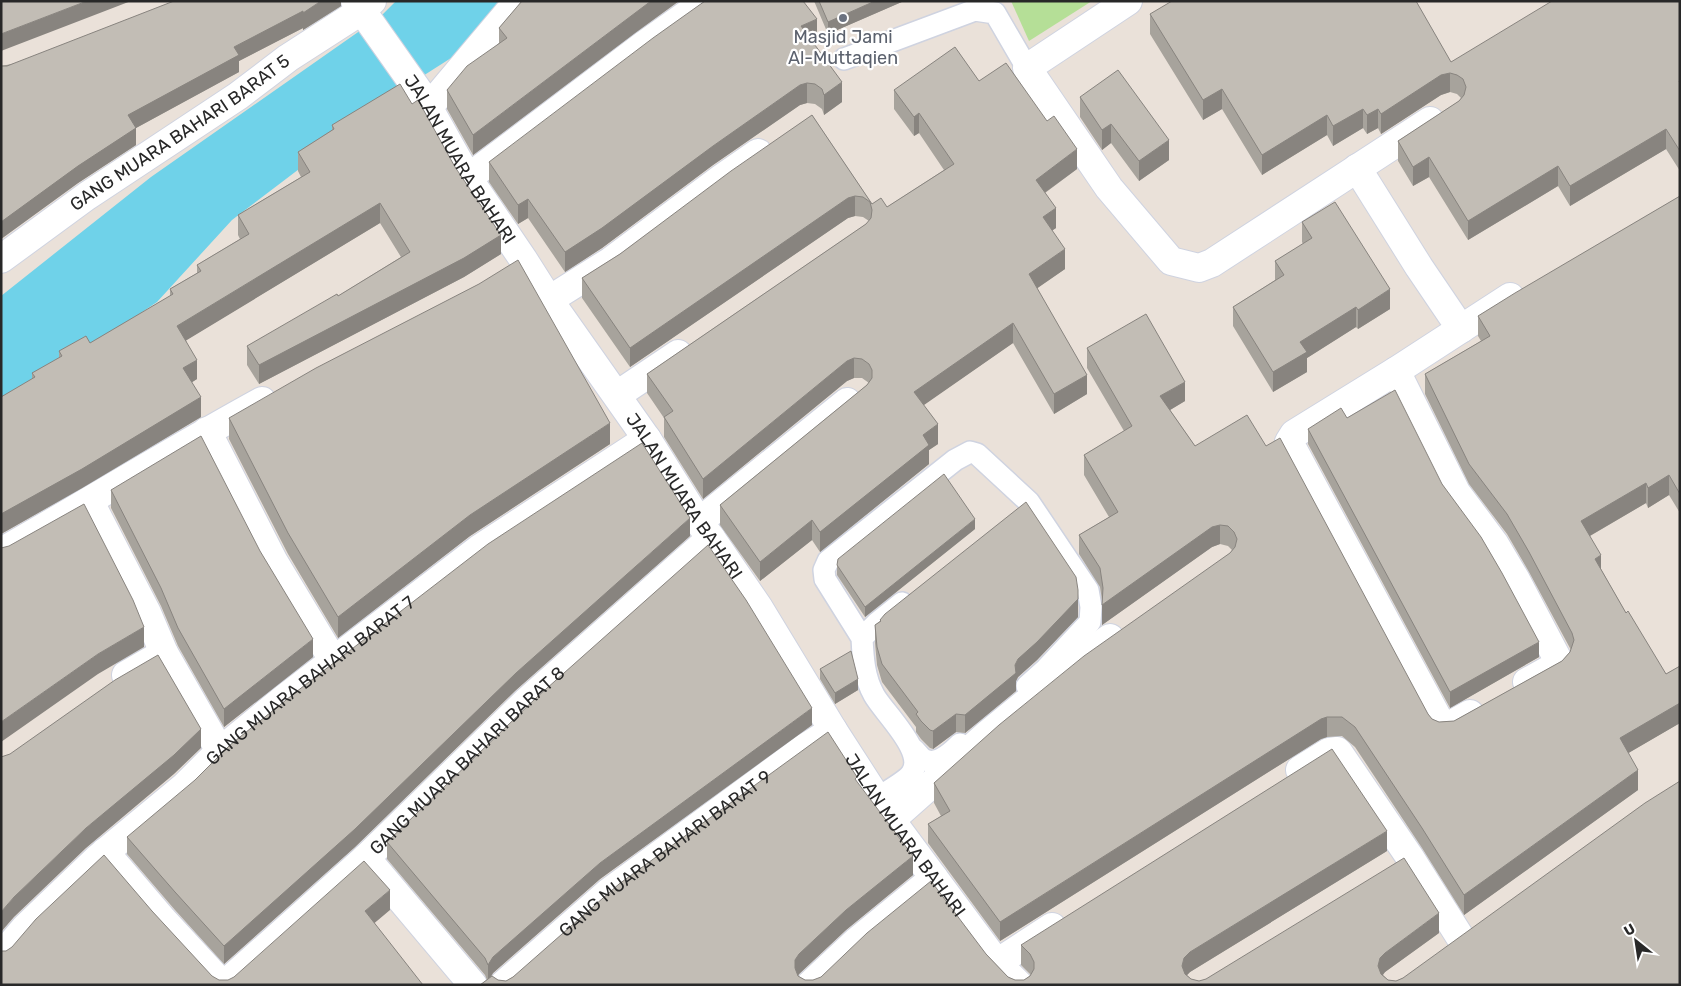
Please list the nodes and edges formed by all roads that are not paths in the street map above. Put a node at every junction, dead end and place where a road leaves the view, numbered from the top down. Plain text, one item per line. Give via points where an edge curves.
1 (518, 1) edge
2 (706, 1) edge
3 (1128, 1) edge
4 (363, 7) edge
5 (844, 59) dead end
6 (1027, 68) junction
7 (425, 102) junction
8 (1450, 108) edge
9 (777, 140) edge
10 (1357, 168) junction
11 (468, 178) junction
12 (1, 259) edge
13 (1532, 284) edge
14 (549, 300) junction
15 (1461, 329) junction
16 (697, 340) edge
17 (1396, 372) junction
18 (284, 389) edge
19 (857, 393) edge
20 (617, 395) junction
21 (207, 431) junction
22 (647, 439) junction
23 (90, 502) junction
24 (705, 530) junction
25 (1, 552) edge
26 (915, 593) edge
27 (1133, 622) edge
28 (862, 638) junction
29 (164, 653) junction
30 (333, 660) junction
31 (107, 687) edge
32 (833, 730) junction
33 (913, 749) junction
34 (220, 752) junction
35 (1280, 783) edge
36 (884, 809) junction
37 (105, 852) junction
38 (366, 858) junction
39 (934, 878) junction
40 (1074, 913) edge
41 (1460, 937) edge
42 (1, 956) edge
43 (998, 963) junction
44 (224, 985) edge
45 (473, 985) edge
46 (503, 985) edge
47 (810, 985) edge
48 (1019, 985) edge

1 - 7 street
2 - 11 street
3 - 6 street
4 - 7 street, JALAN MUARA BAHARI
4 - 12 street, GANG MUARA BAHARI BARAT 5 via 238,96 87,196
5 - 6 lane via 975,10 995,13
6 - 10 street via 1109,188 1171,261 1182,265 1198,268 1212,264
7 - 11 street, JALAN MUARA BAHARI
8 - 10 street
9 - 14 street
10 - 15 street
11 - 14 street, JALAN MUARA BAHARI via 512,265
13 - 15 street
14 - 20 street, JALAN MUARA BAHARI
15 - 17 street
16 - 20 street
17 - 17 street via 1294,434 1289,442 1442,726 1446,728 1554,667 1558,660 1498,550 1456,492
18 - 21 street
19 - 24 street, GANG MUARA BAHARI BARAT 8
20 - 22 street, JALAN MUARA BAHARI
21 - 23 street
21 - 30 street via 274,562
22 - 24 street, JALAN MUARA BAHARI
22 - 30 street, GANG MUARA BAHARI BARAT 7 via 479,549
23 - 25 street
23 - 29 street
24 - 32 street, JALAN MUARA BAHARI via 759,608
24 - 38 street, GANG MUARA BAHARI BARAT 8
26 - 28 lane
27 - 36 street
28 - 33 lane via 864,667 874,695
28 - 33 lane via 825,578 828,560 955,460 970,452 977,454 1088,590 1090,622 1046,669 946,756 935,761 925,760
29 - 31 street
29 - 34 street
30 - 34 street, GANG MUARA BAHARI BARAT 7
32 - 36 street, JALAN MUARA BAHARI
32 - 46 street, GANG MUARA BAHARI BARAT 9 via 610,892
33 - 36 lane via 916,763 911,774
34 - 37 street, GANG MUARA BAHARI BARAT 7 via 185,786
35 - 41 street via 1329,752 1337,751 1400,861
36 - 39 street, JALAN MUARA BAHARI
37 - 42 street, GANG MUARA BAHARI BARAT 7 via 25,928
37 - 44 street
38 - 44 street, GANG MUARA BAHARI BARAT 8
38 - 45 street
39 - 43 street, JALAN MUARA BAHARI
39 - 47 street
40 - 43 street
43 - 48 street, JALAN MUARA BAHARI

